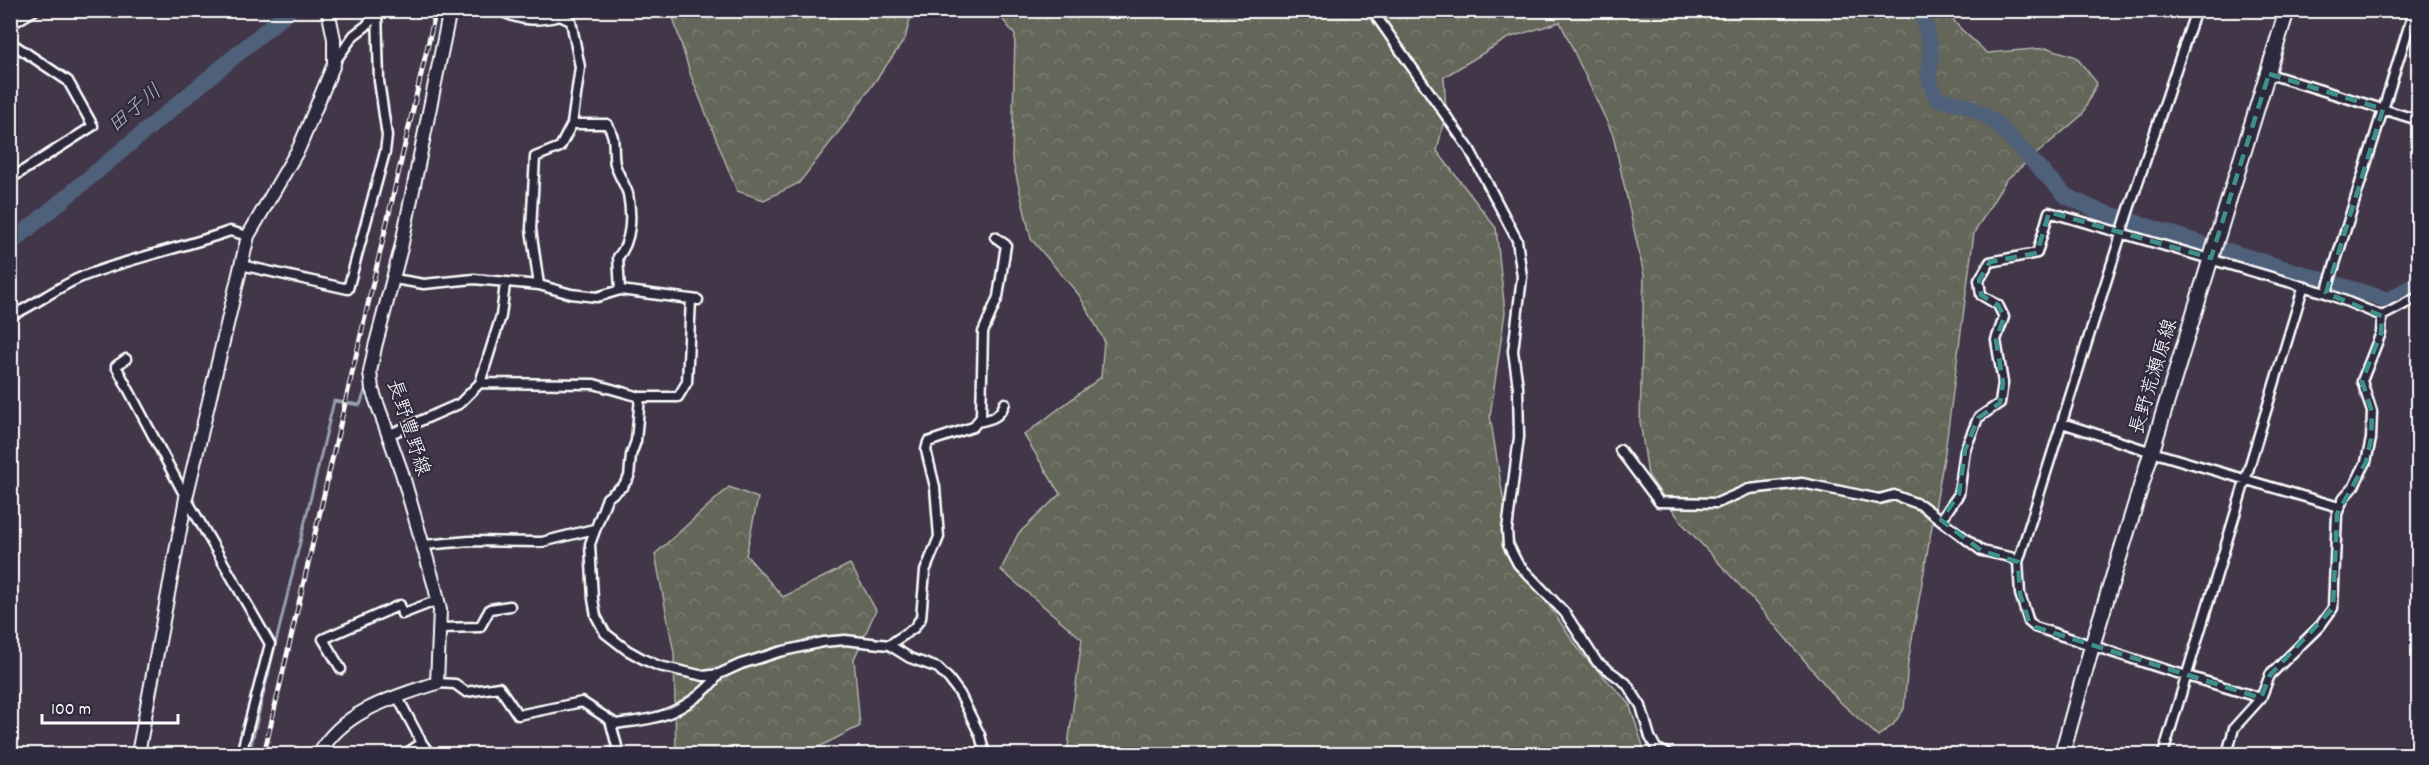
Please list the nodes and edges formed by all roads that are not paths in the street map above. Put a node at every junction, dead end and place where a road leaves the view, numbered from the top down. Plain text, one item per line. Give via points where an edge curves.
1 (35, 10) edge
2 (328, 10) edge
3 (450, 10) edge
4 (498, 10) edge
5 (1367, 10) edge
6 (2196, 10) edge
7 (2287, 10) edge
8 (2414, 10) edge
9 (377, 12) edge
10 (561, 13) edge
11 (10, 25) edge
12 (10, 42) edge
13 (334, 64) junction
14 (2269, 74) junction
15 (2383, 109) junction
16 (2418, 120) edge
17 (572, 124) junction
18 (10, 179) edge
19 (2123, 230) junction
20 (248, 236) junction
21 (994, 237) dead end
22 (2211, 258) junction
23 (241, 265) junction
24 (394, 279) junction
25 (505, 284) junction
26 (539, 285) junction
27 (2303, 288) junction
28 (620, 290) junction
29 (2326, 290) junction
30 (2418, 297) edge
31 (10, 316) edge
32 (2382, 316) junction
33 (126, 359) dead end
34 (480, 382) junction
35 (640, 397) junction
36 (1005, 403) dead end
37 (977, 422) junction
38 (2062, 423) junction
39 (388, 435) junction
40 (1620, 450) dead end
41 (2152, 452) junction
42 (2246, 479) junction
43 (186, 498) junction
44 (2339, 507) junction
45 (1941, 520) junction
46 (594, 529) junction
47 (423, 545) junction
48 (2018, 562) junction
49 (438, 600) junction
50 (510, 606) dead end
51 (440, 628) junction
52 (889, 645) junction
53 (2092, 646) junction
54 (341, 669) dead end
55 (719, 674) junction
56 (2188, 675) junction
57 (437, 683) junction
58 (397, 696) junction
59 (2261, 698) junction
60 (610, 720) junction
61 (422, 743) junction
62 (138, 754) edge
63 (241, 754) edge
64 (320, 754) edge
65 (405, 754) edge
66 (430, 754) edge
67 (619, 754) edge
68 (985, 754) edge
69 (1668, 754) edge
70 (2062, 754) edge
71 (2163, 754) edge
72 (2227, 754) edge

1 - 11 street
2 - 13 main road
3 - 24 main road, 長野豊野線
4 - 10 street via 537,22
5 - 69 street via 1374,13 1470,150 1517,240 1522,277 1513,351 1519,437 1508,545 1518,564 1565,613 1597,662 1626,683 1641,706 1656,748
6 - 19 street
7 - 14 main road, 長野荒瀬原線
8 - 15 street
9 - 13 street via 354,35
9 - 23 street via 379,81 387,136 348,289
10 - 17 street via 571,21 580,67
12 - 18 street via 68,81 93,126
13 - 20 main road via 299,148
14 - 15 street
14 - 22 main road, 長野荒瀬原線
15 - 16 street
15 - 29 street
17 - 26 street via 560,147 535,157 531,230
17 - 28 street via 608,124 614,134 615,164 627,193 630,228 618,257
19 - 22 street
19 - 38 street
19 - 45 street via 2049,212 2037,253 1990,262 1979,280 1981,295 1998,305 2004,317 1996,340 2003,383 2000,403 1977,417 1965,450 1959,494
20 - 23 main road
20 - 31 street via 230,231 83,276
21 - 37 street via 1006,245 998,297 983,332 981,417
22 - 27 street
22 - 41 main road, 長野荒瀬原線
23 - 43 main road
24 - 25 street via 424,284 474,279
24 - 39 main road, 長野豊野線 via 370,372
25 - 26 street
25 - 34 street via 501,316
26 - 28 street via 597,297
27 - 29 street
27 - 42 street
28 - 35 street via 695,299 687,382 678,397
29 - 32 street
30 - 32 street
32 - 44 street via 2381,333 2362,381 2372,412 2371,440 2366,462
33 - 43 street via 116,366
34 - 35 street via 594,384
34 - 39 street via 459,404
35 - 46 street via 629,477 607,498
36 - 37 street via 996,418
37 - 52 street via 973,427 928,442 939,537 925,571 921,618 914,628
38 - 41 street
38 - 48 street
39 - 47 main road, 長野豊野線
40 - 45 street via 1659,502 1717,503 1749,489 1802,483 1879,499 1894,495 1921,505
41 - 42 street
41 - 53 main road, 長野荒瀬原線
42 - 44 street
42 - 56 street
43 - 62 main road
43 - 63 street via 270,644
44 - 59 street via 2333,608 2270,675
45 - 48 street via 1982,550
46 - 47 street via 542,542
46 - 55 street via 590,544 593,599 605,633 627,650 659,666 704,676
47 - 49 main road, 長野豊野線
48 - 53 street via 2020,594 2029,622
49 - 51 main road, 長野豊野線
49 - 54 street via 402,614 400,605 323,639
50 - 51 street via 490,609 480,627
51 - 57 main road, 長野豊野線
52 - 55 street via 823,642 741,663
52 - 68 street via 938,668 949,679 980,735
53 - 56 street
53 - 70 main road, 長野荒瀬原線
55 - 60 street via 704,691 655,718 616,724
56 - 59 street
56 - 71 street
57 - 58 main road
57 - 60 street via 456,684 466,692 499,687 518,715 582,702
58 - 61 street
58 - 64 main road via 347,722 328,739
59 - 72 street via 2235,728
60 - 67 street
61 - 65 street
61 - 66 street

